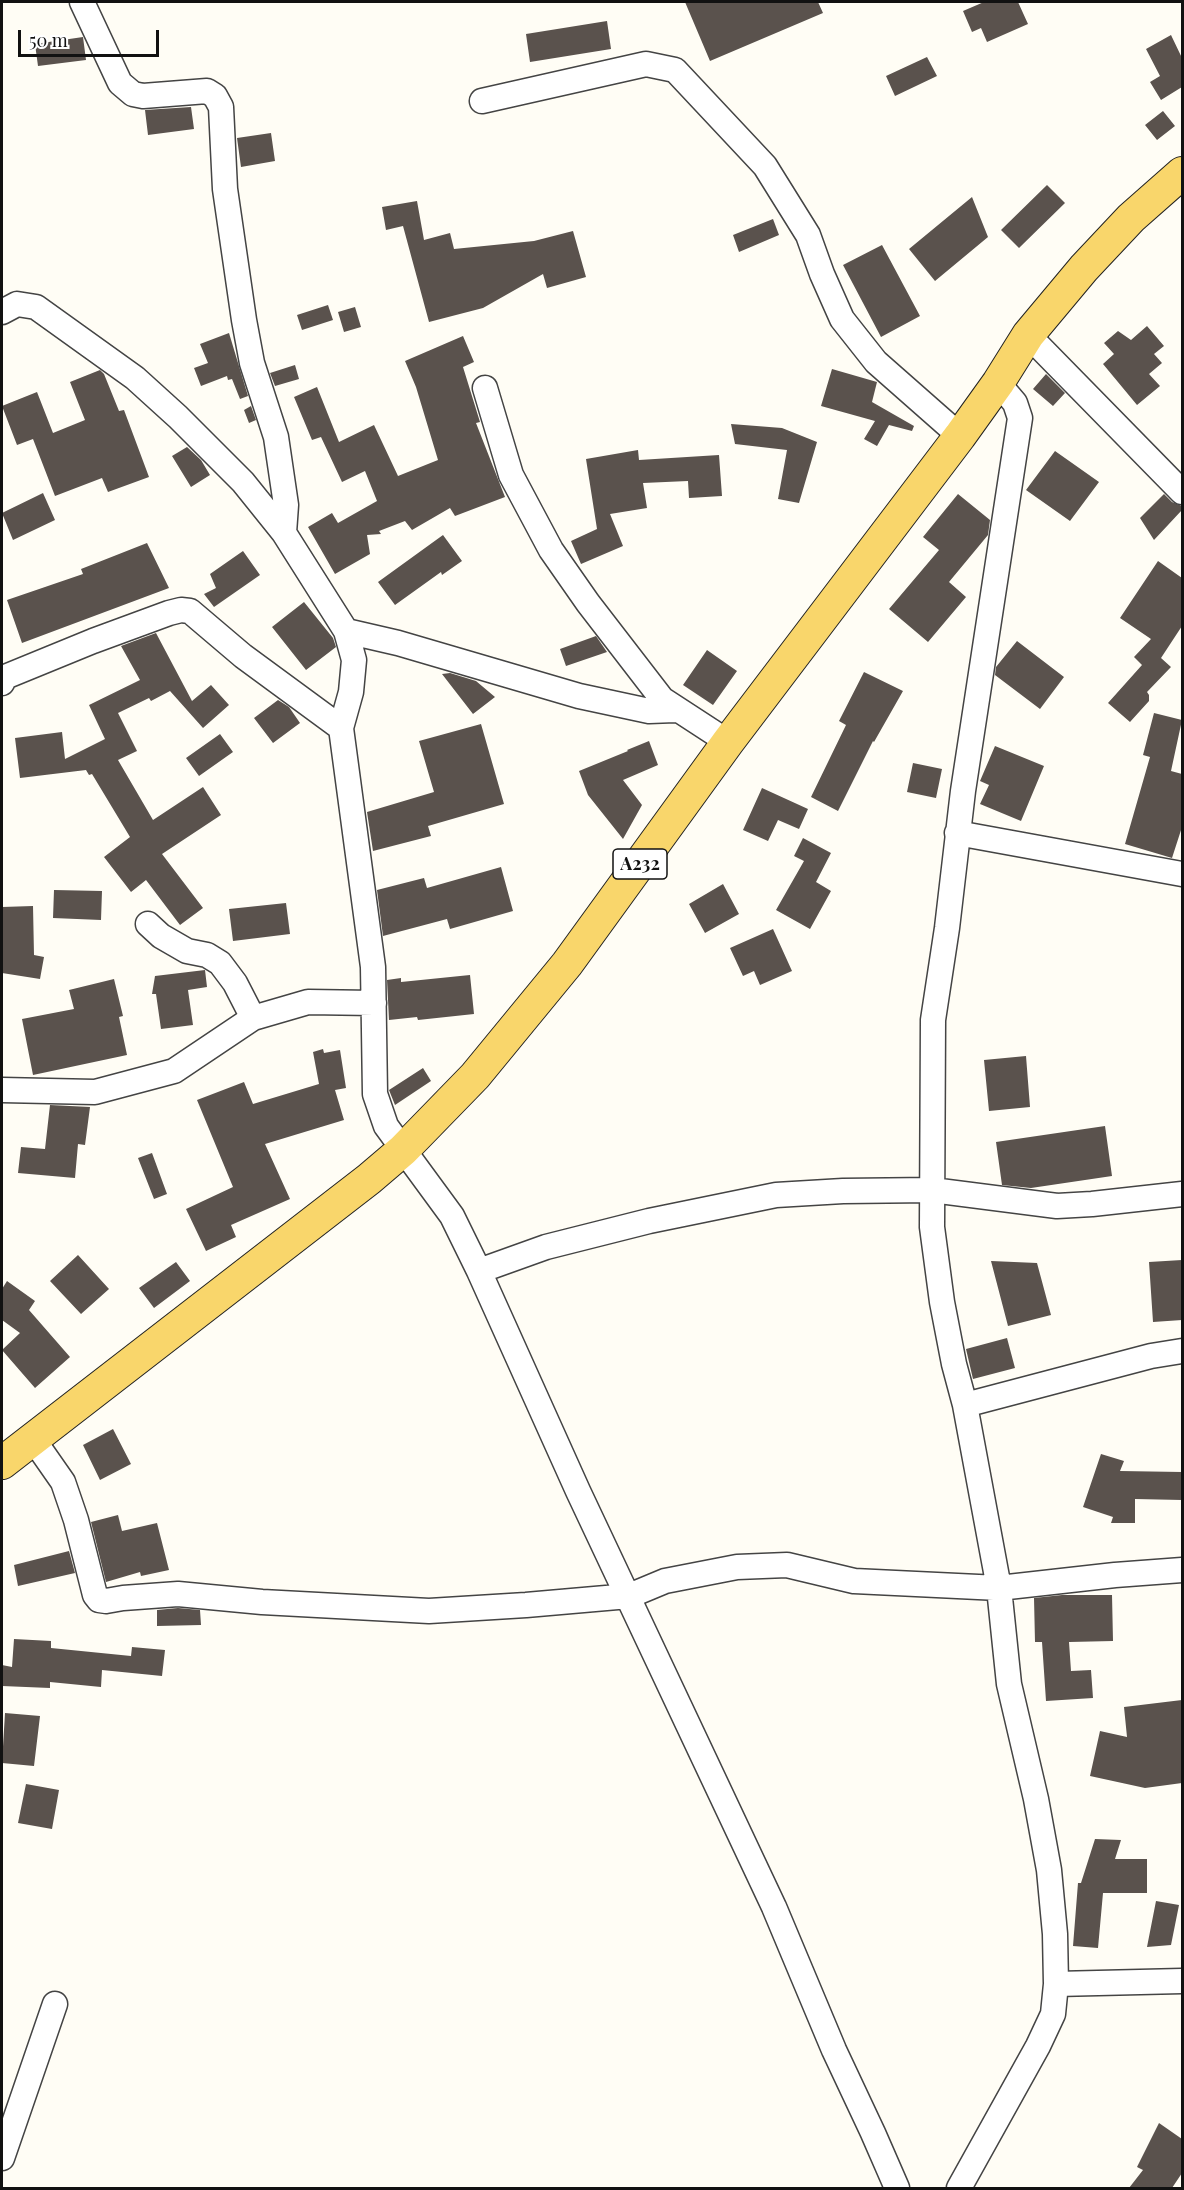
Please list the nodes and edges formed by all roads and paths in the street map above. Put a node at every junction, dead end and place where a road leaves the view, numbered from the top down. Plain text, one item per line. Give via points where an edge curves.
1 (82, 2) edge
2 (482, 101) dead end
3 (1182, 173) edge
4 (2, 312) edge
5 (1028, 335) junction
6 (998, 383) junction
7 (485, 388) dead end
8 (960, 436) junction
9 (1182, 492) edge
10 (284, 533) junction
11 (346, 631) junction
12 (2, 683) edge
13 (675, 710) junction
14 (341, 728) junction
15 (728, 742) junction
16 (957, 833) junction
17 (1182, 874) edge
18 (148, 924) dead end
19 (374, 1003) junction
20 (253, 1018) junction
21 (2, 1090) edge
22 (403, 1150) junction
23 (932, 1190) junction
24 (1182, 1194) edge
25 (479, 1271) junction
26 (1182, 1351) edge
27 (965, 1405) junction
28 (33, 1439) junction
29 (2, 1463) edge
30 (1182, 1570) edge
31 (999, 1588) junction
32 (629, 1596) junction
33 (1182, 1981) edge
34 (1056, 1984) junction
35 (55, 2004) dead end
36 (2, 2158) edge
37 (897, 2188) edge
38 (959, 2188) edge

1 - 10 street via 120,83 133,94 207,92 215,96 221,107 225,189 244,320 252,363 276,437 286,505
2 - 8 street via 646,64 675,70 765,166 808,235 849,328 876,362
3 - 5 main road, A232 via 1131,218
4 - 10 street via 17,304 36,307 135,378 243,482
5 - 6 main road, A232
5 - 9 street
6 - 8 main road, A232
6 - 16 street via 1015,403 1020,418
7 - 13 street via 511,475 551,550 637,668
8 - 15 main road, A232
10 - 11 street
11 - 13 street via 579,696 649,711
11 - 14 street via 354,660 351,692
12 - 14 street via 5,677 93,641 169,613 190,611 243,656
13 - 15 street
14 - 19 street via 373,967
15 - 22 main road, A232 via 567,964 475,1076
16 - 17 street
16 - 23 street via 933,1020
18 - 20 street via 187,951 207,955 220,963
19 - 20 street via 308,1002
19 - 22 street via 375,1094 386,1126
20 - 21 street via 174,1071 95,1092
22 - 25 street via 452,1216
22 - 28 main road, A232
23 - 24 street via 1058,1206
23 - 25 street via 776,1195 569,1241
23 - 27 street via 932,1227 942,1302
25 - 32 street
26 - 27 street via 1140,1358
27 - 31 street
28 - 29 main road, A232
28 - 32 street via 63,1482 99,1600 178,1594 295,1605 429,1611
30 - 31 street
31 - 32 street via 854,1581 787,1565 737,1567 665,1581
31 - 34 street via 1009,1684 1049,1870
32 - 37 street via 774,1907
33 - 34 street
34 - 38 street via 1053,2014 1038,2046
35 - 36 street

